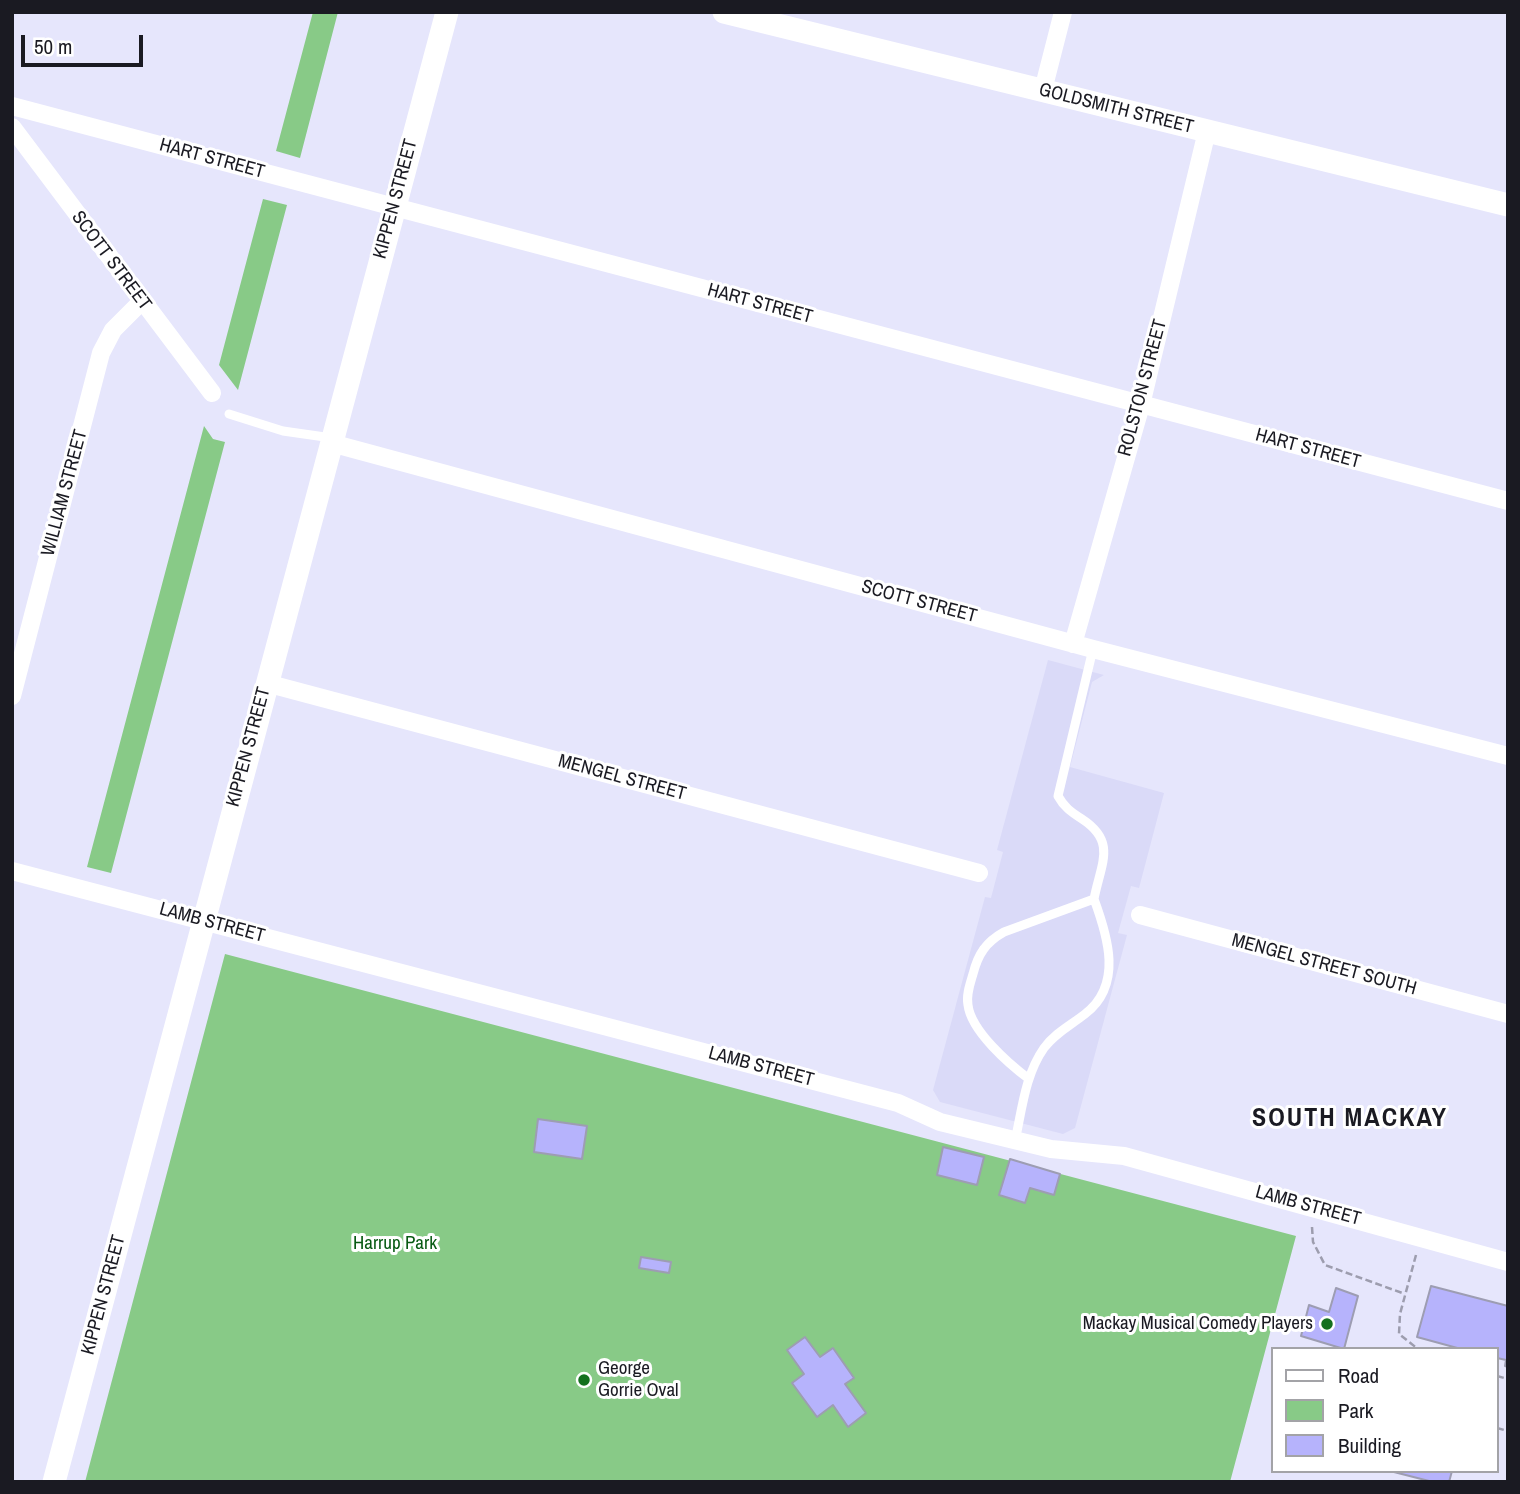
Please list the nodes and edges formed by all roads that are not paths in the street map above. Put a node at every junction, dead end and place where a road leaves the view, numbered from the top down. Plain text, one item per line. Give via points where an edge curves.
1 (447, 12) edge
2 (724, 12) edge
3 (1063, 12) edge
4 (1043, 90) junction
5 (12, 106) edge
6 (12, 127) edge
7 (1207, 131) junction
8 (1508, 205) edge
9 (394, 207) junction
10 (141, 302) junction
11 (212, 393) dead end
12 (1141, 405) junction
13 (229, 414) dead end
14 (332, 440) junction
15 (1508, 501) edge
16 (1073, 643) junction
17 (1093, 649) junction
18 (266, 683) junction
19 (12, 696) edge
20 (1508, 756) edge
21 (12, 871) edge
22 (979, 873) dead end
23 (1094, 899) junction
24 (1140, 915) dead end
25 (203, 920) junction
26 (1508, 1014) edge
27 (1029, 1079) junction
28 (1015, 1141) junction
29 (1508, 1262) edge
30 (54, 1482) edge

1 - 9 street, KIPPEN STREET
2 - 4 street, GOLDSMITH STREET
3 - 4 street
4 - 7 street, GOLDSMITH STREET
5 - 9 street, HART STREET
6 - 10 street, SCOTT STREET
7 - 8 street, GOLDSMITH STREET
7 - 12 street, ROLSTON STREET
9 - 12 street, HART STREET
9 - 14 street, KIPPEN STREET
10 - 11 street, SCOTT STREET
10 - 19 street, WILLIAM STREET via 113,330 101,353
12 - 15 street, HART STREET
12 - 16 street, ROLSTON STREET
13 - 14 lane, SCOTT STREET
14 - 16 street, SCOTT STREET
14 - 18 street, KIPPEN STREET
16 - 17 street, SCOTT STREET
17 - 20 street, SCOTT STREET
17 - 23 lane via 1058,796 1063,806 1102,836
18 - 22 street, MENGEL STREET
18 - 25 street, KIPPEN STREET
21 - 25 street, LAMB STREET
23 - 27 lane via 1110,964 1105,988 1098,1003 1045,1047
23 - 27 lane via 1004,932 991,939 978,957 967,997 972,1020
24 - 26 street, MENGEL STREET SOUTH
25 - 28 street, LAMB STREET via 898,1103 940,1122
25 - 30 street, KIPPEN STREET
27 - 28 lane
28 - 29 street, LAMB STREET via 1062,1151 1125,1156

